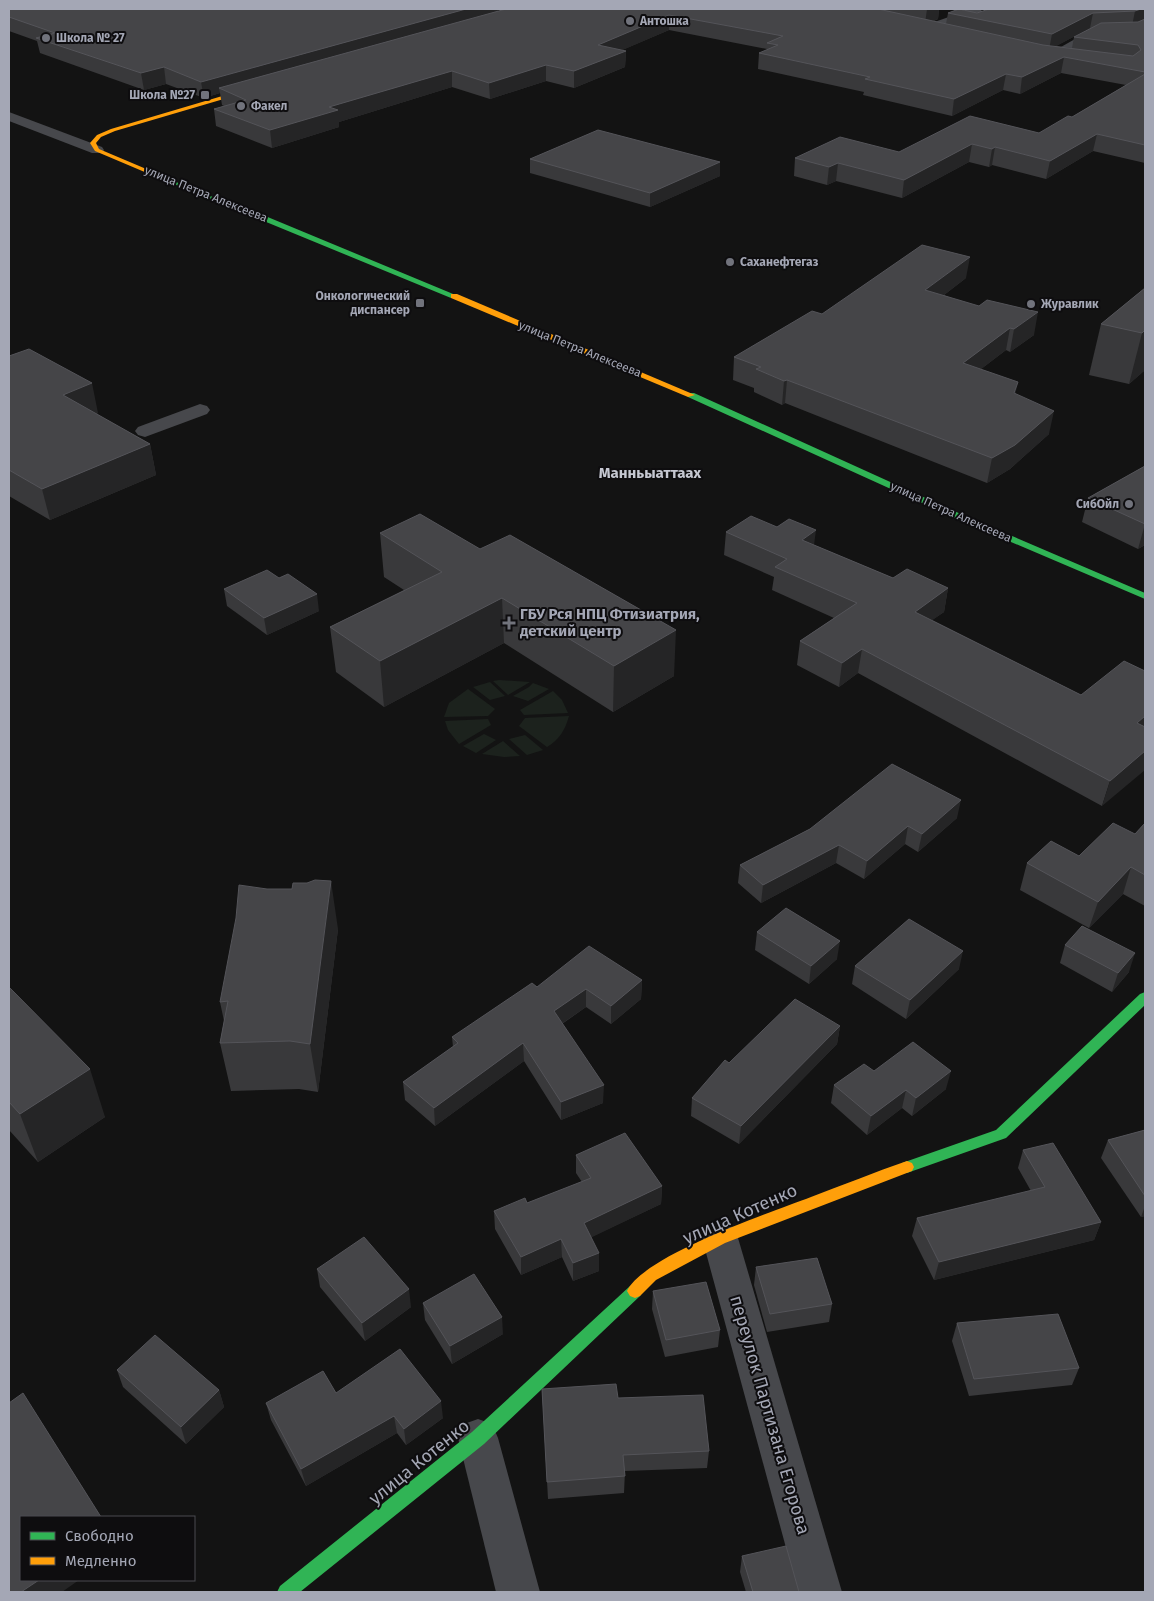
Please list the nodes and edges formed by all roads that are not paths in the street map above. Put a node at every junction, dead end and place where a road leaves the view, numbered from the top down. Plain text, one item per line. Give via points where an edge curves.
1 (970, 9) edge
2 (1145, 27) edge
3 (945, 33) edge
4 (1076, 58) edge
5 (264, 86) edge
6 (9, 116) edge
7 (113, 130) junction
8 (52, 134) junction
9 (97, 150) junction
10 (200, 410) dead end
11 (145, 431) dead end
12 (1145, 596) edge
13 (1145, 997) edge
14 (720, 1238) junction
15 (478, 1438) junction
16 (286, 1592) edge
17 (518, 1592) edge
18 (820, 1592) edge

1 - 3 street via 976,11 923,28
2 - 4 street via 1134,32 1095,33 1046,56
5 - 7 street
6 - 8 street, улица Петра Алексеева
7 - 8 street
7 - 9 street via 95,140 93,143
8 - 9 street, улица Петра Алексеева
9 - 12 street, улица Петра Алексеева via 653,378 960,518
10 - 11 street
13 - 14 street, улица Котенко via 1001,1134
14 - 15 street, улица Котенко via 651,1275
14 - 18 street, переулок Партизана Егорова
15 - 16 street, улица Котенко
15 - 17 street

